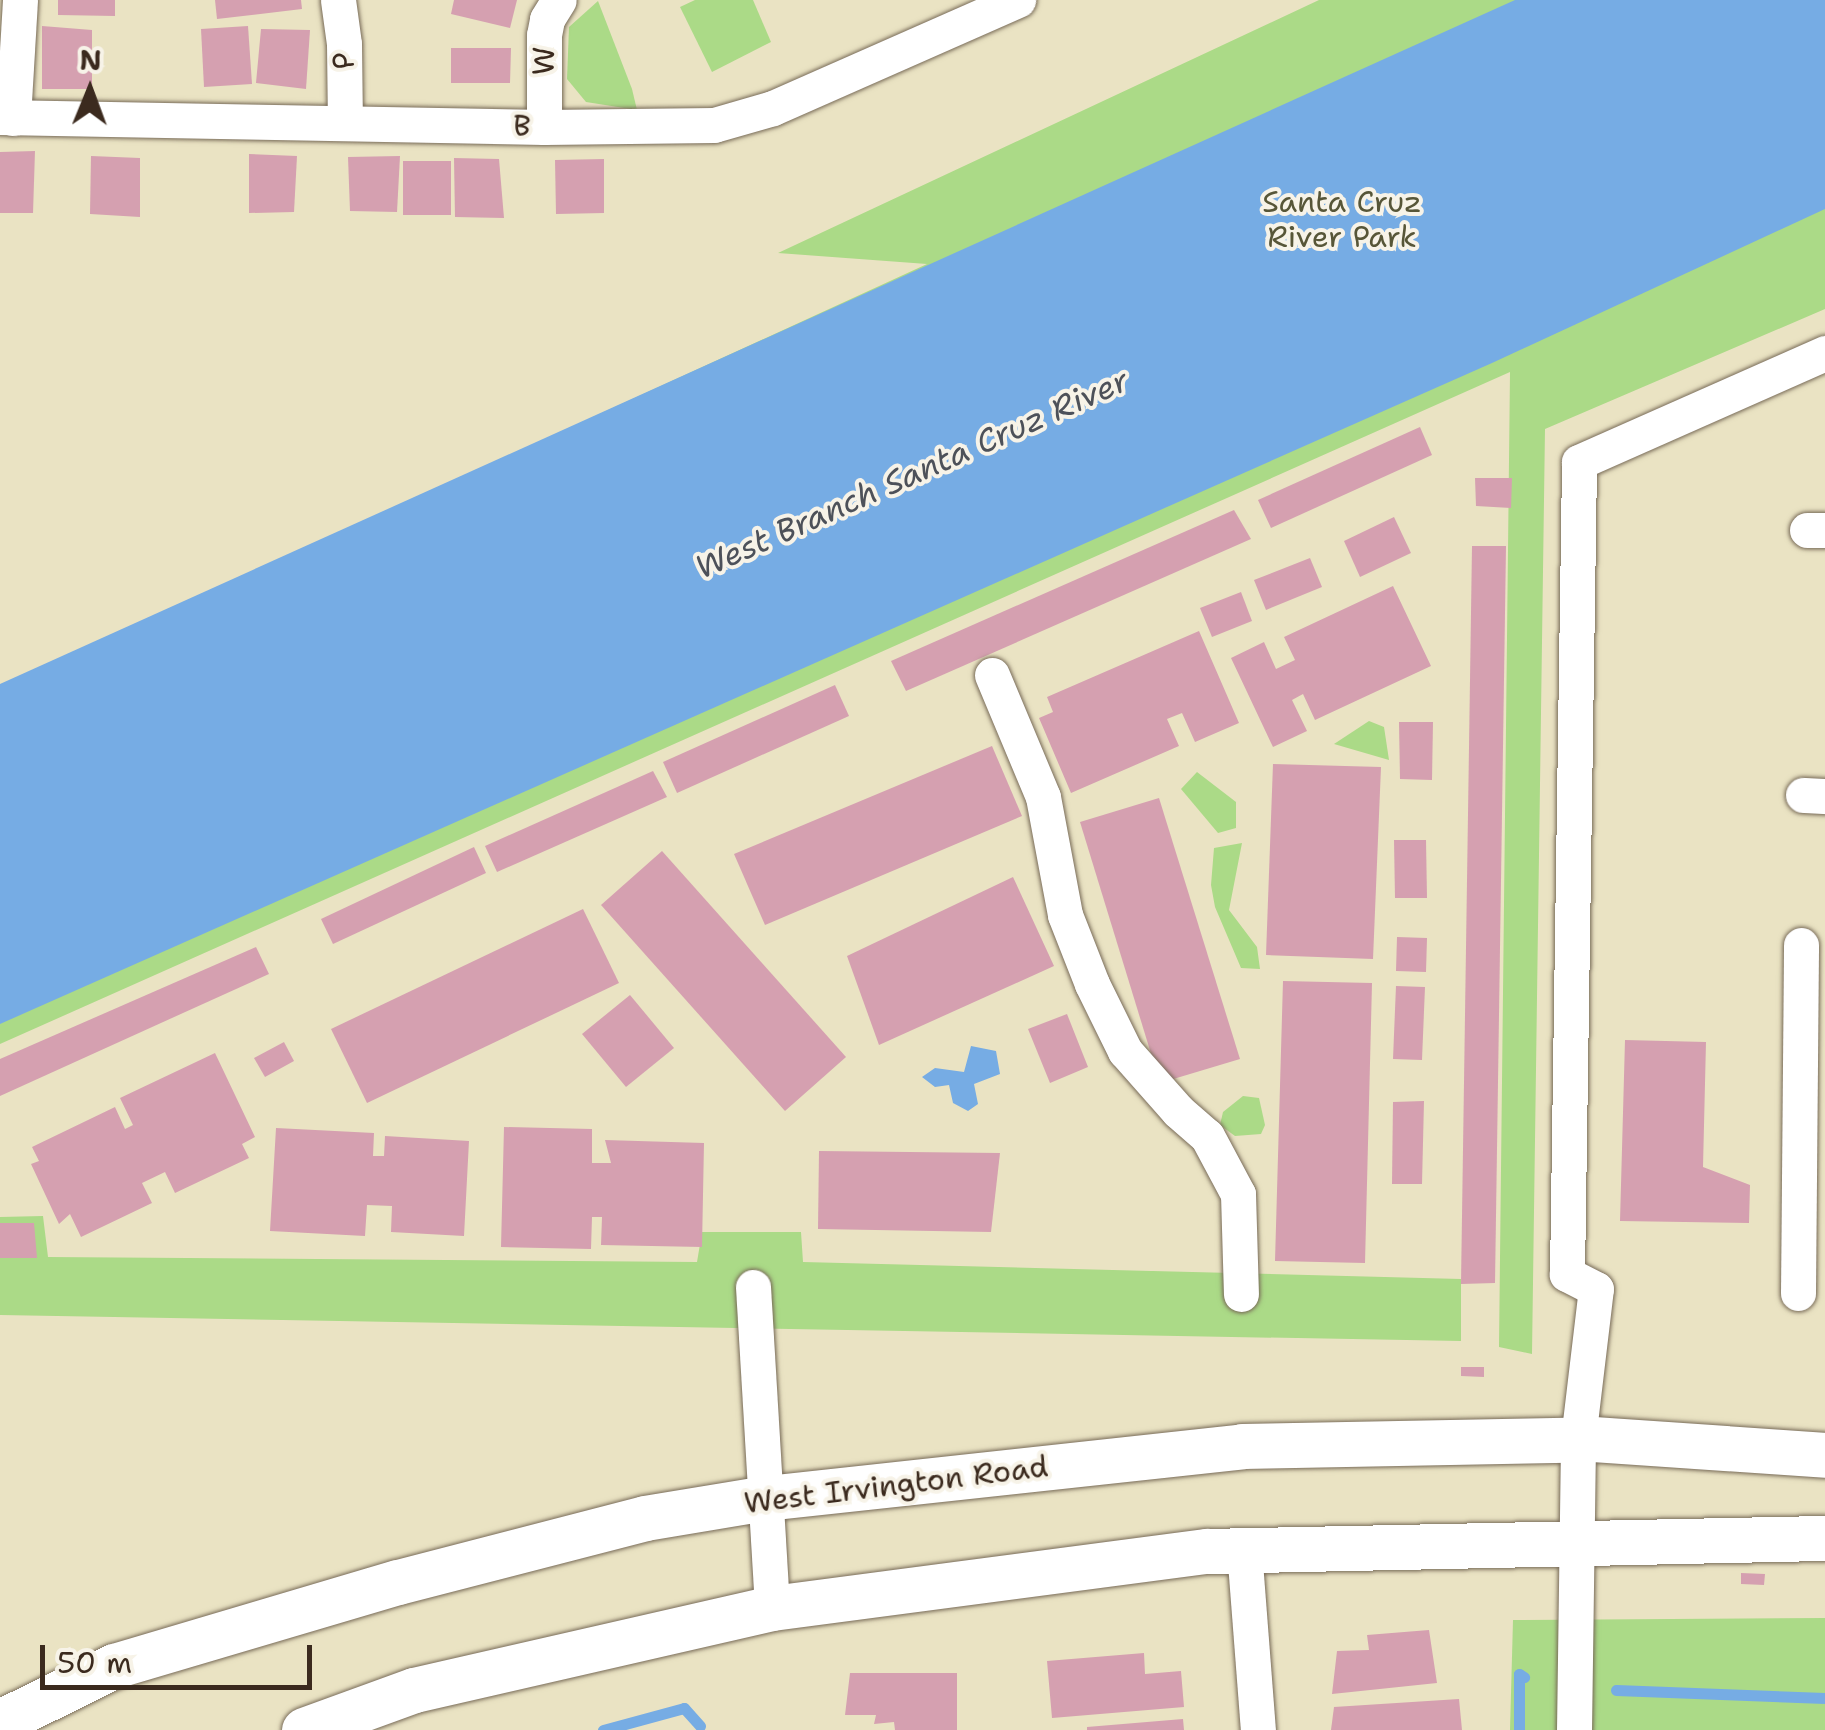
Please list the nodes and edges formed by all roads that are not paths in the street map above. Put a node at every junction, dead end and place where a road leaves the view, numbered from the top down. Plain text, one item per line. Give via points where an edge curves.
1 (20, 0) edge
2 (338, 0) edge
3 (559, 0) edge
4 (1018, 0) edge
5 (6, 117) edge
6 (345, 123) junction
7 (544, 127) junction
8 (1825, 352) edge
9 (992, 674) dead end
10 (1801, 944) dead end
11 (752, 1287) dead end
12 (1798, 1293) dead end
13 (1240, 1294) dead end
14 (1578, 1439) junction
15 (1825, 1456) edge
16 (766, 1498) junction
17 (1825, 1538) edge
18 (1576, 1542) junction
19 (1244, 1550) junction
20 (772, 1608) junction
21 (0, 1722) edge
22 (304, 1730) edge
23 (1258, 1730) edge
24 (1574, 1730) edge

1 - 5 street
2 - 6 street, P
3 - 7 street, W via 544,35
4 - 7 street, B via 745,118 686,128
5 - 6 street, B
6 - 7 street, B
8 - 14 street via 1579,462 1567,1274 1596,1289
9 - 13 street via 1043,797 1065,916 1092,984 1125,1051 1207,1136 1238,1194
10 - 12 street
11 - 16 street
14 - 15 main road, West Irvington Road
14 - 16 main road, West Irvington Road via 1242,1446
14 - 18 street
16 - 20 street
16 - 21 main road, West Irvington Road via 646,1518 360,1593 114,1666
17 - 18 main road
18 - 19 main road
18 - 24 street
19 - 20 main road
19 - 23 street
20 - 22 main road via 414,1690

